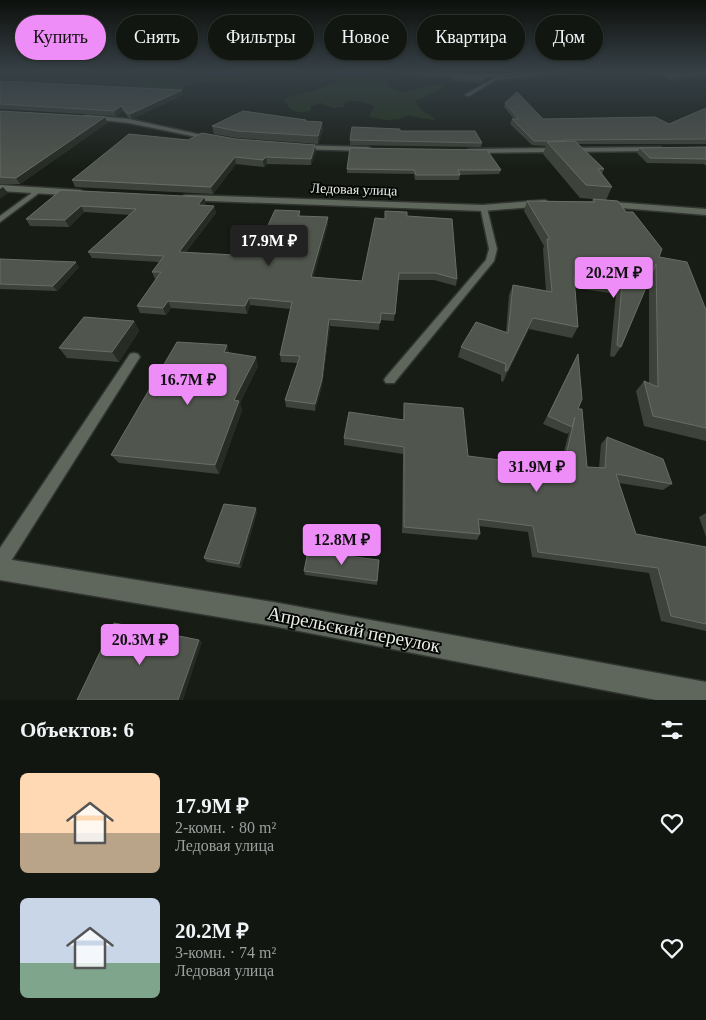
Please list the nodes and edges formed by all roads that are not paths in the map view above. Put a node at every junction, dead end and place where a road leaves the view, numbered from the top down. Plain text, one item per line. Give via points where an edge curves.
1 (80, 117) edge
2 (222, 140) edge
3 (283, 146) edge
4 (376, 149) edge
5 (670, 149) edge
6 (456, 151) edge
7 (0, 188) edge
8 (39, 190) junction
9 (87, 194) edge
10 (177, 198) edge
11 (559, 203) edge
12 (592, 204) edge
13 (483, 208) junction
14 (706, 212) edge
15 (0, 220) edge
16 (134, 357) dead end
17 (390, 380) dead end
18 (0, 563) edge
19 (0, 569) edge
20 (706, 696) edge

1 - 2 street via 129,122
3 - 4 street
5 - 6 street
7 - 8 street
8 - 9 street
8 - 15 lane
10 - 13 street, Ледовая улица
11 - 13 street, Ледовая улица
12 - 14 street
13 - 17 lane via 493,249 490,261
16 - 18 lane
19 - 20 street, Апрельский переулок via 273,614

